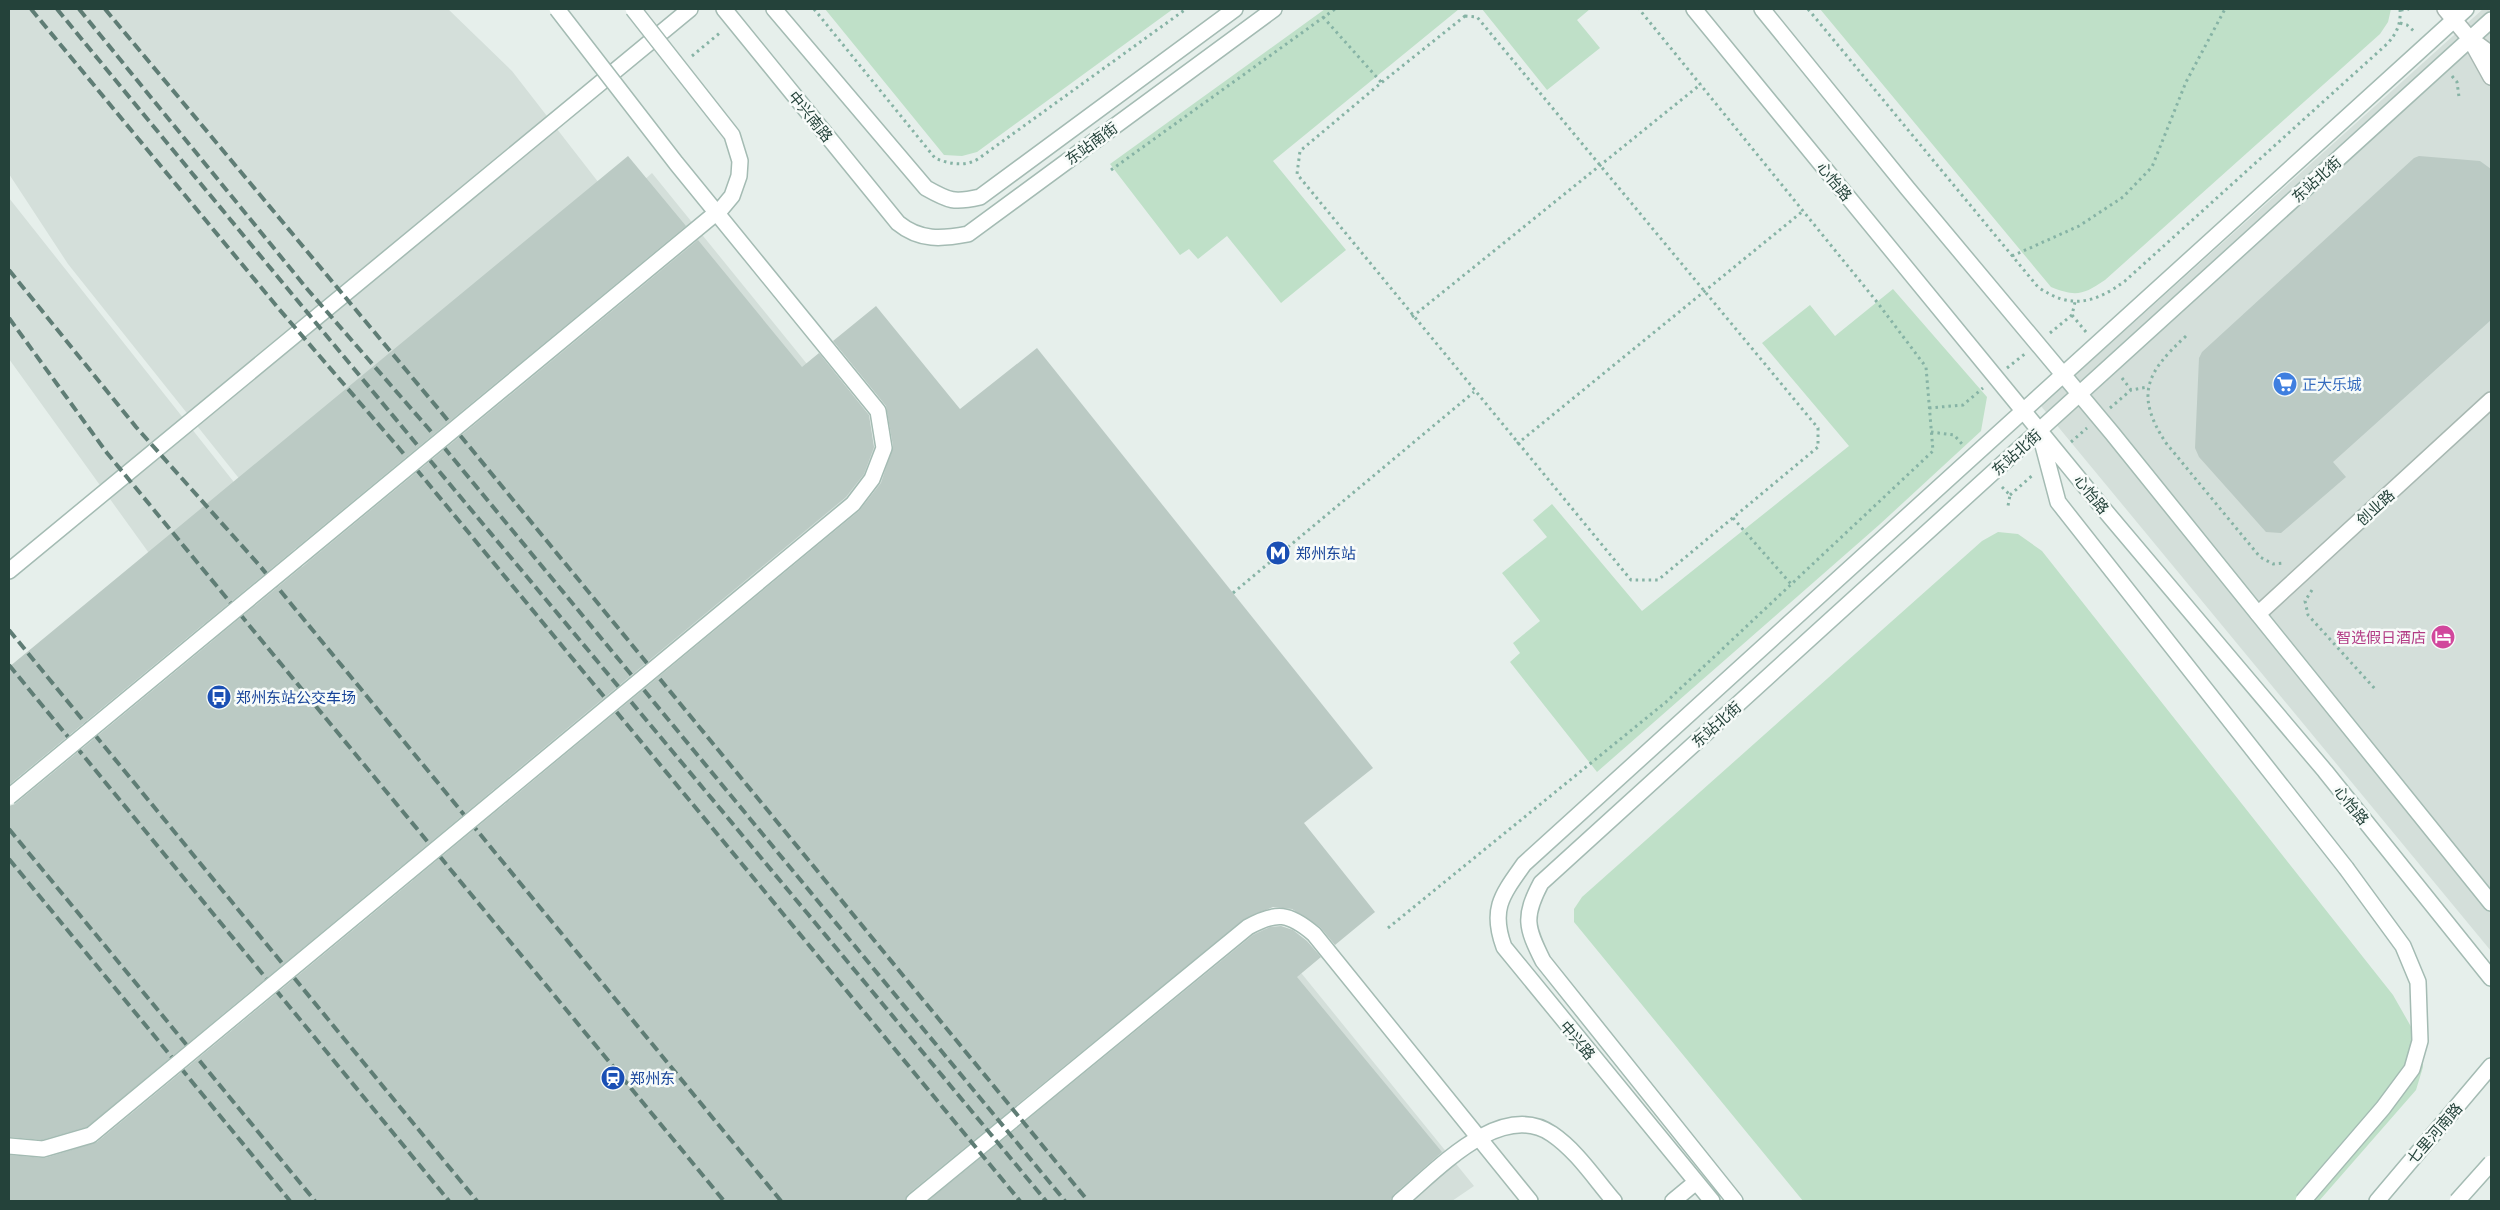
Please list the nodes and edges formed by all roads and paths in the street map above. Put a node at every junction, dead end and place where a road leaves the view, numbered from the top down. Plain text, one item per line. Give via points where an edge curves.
1 (557, 9) edge
2 (564, 9) edge
3 (633, 9) edge
4 (690, 9) edge
5 (724, 9) edge
6 (774, 9) edge
7 (814, 9) edge
8 (1186, 9) edge
9 (1235, 9) edge
10 (1274, 9) edge
11 (1335, 9) edge
12 (1639, 9) edge
13 (1694, 9) edge
14 (1762, 9) edge
15 (1808, 9) edge
16 (2225, 9) edge
17 (2409, 9) edge
18 (2466, 9) edge
19 (2401, 10) edge
20 (2450, 14) edge
21 (1323, 18) junction
22 (2491, 20) edge
23 (573, 30) junction
24 (2470, 39) junction
25 (2491, 54) edge
26 (2491, 77) edge
27 (1381, 82) junction
28 (1701, 84) junction
29 (1600, 166) junction
30 (1111, 170) dead end
31 (1803, 211) junction
32 (898, 223) joint
33 (2012, 256) junction
34 (1704, 291) junction
35 (1412, 317) junction
36 (2186, 336) dead end
37 (2063, 375) junction
38 (2148, 387) junction
39 (1474, 392) junction
40 (2079, 394) junction
41 (2491, 400) edge
42 (2024, 411) junction
43 (2099, 418) junction
44 (2040, 430) junction
45 (1518, 444) junction
46 (2053, 458) junction
47 (2010, 495) dead end
48 (1733, 518) junction
49 (2285, 563) dead end
50 (9, 571) edge
51 (1792, 584) junction
52 (2314, 587) dead end
53 (1233, 593) dead end
54 (2258, 614) junction
55 (2376, 690) dead end
56 (9, 797) edge
57 (1524, 864) joint
58 (1541, 883) joint
59 (2491, 902) edge
60 (1388, 928) dead end
61 (2491, 978) edge
62 (2491, 1066) edge
63 (9, 1146) edge
64 (2491, 1163) edge
65 (1696, 1182) junction
66 (914, 1201) edge
67 (1400, 1201) edge
68 (1530, 1201) edge
69 (1614, 1201) edge
70 (1673, 1201) edge
71 (1712, 1201) edge
72 (1736, 1201) edge
73 (2303, 1201) edge
74 (2377, 1201) edge
75 (2457, 1201) edge

1 - 23 street, bridge
2 - 23 street, bridge
3 - 56 street, bridge via 732,134 740,161 732,196 722,208
4 - 50 street
5 - 32 street, 中兴南路
6 - 9 street, 东站南街 via 926,188 948,200 980,197
7 - 8 path via 935,158 948,163 972,163
10 - 32 street, 东站南街 via 968,234 928,238 908,232
11 - 21 path
12 - 28 path
13 - 42 street, 心怡路
14 - 37 street
15 - 33 path
16 - 33 path via 2186,82 2152,167 2123,197 2079,226
17 - 19 path
18 - 20 street, 东站北街
19 - 33 path via 2400,23 2387,44 2107,294 2092,300 2060,300 2038,287
20 - 24 street
20 - 37 street, 东站北街
21 - 27 path
21 - 30 path
22 - 24 street, 东站北街
23 - 63 street, bridge via 676,163 878,411 884,448 872,480 853,504 91,1135 42,1149
24 - 25 street
24 - 26 street
24 - 40 street, 东站北街
27 - 29 path via 1465,16 1477,17
27 - 35 path via 1300,151 1297,174
28 - 29 path
28 - 31 path
29 - 34 path
29 - 35 path
31 - 34 path
31 - 51 path via 1926,367 1933,451
34 - 45 path
34 - 48 path via 1818,428 1818,447
35 - 39 path
36 - 38 path via 2156,366
37 - 40 street
37 - 42 street, 东站北街
38 - 43 path via 2131,390
38 - 49 path via 2151,416 2166,443 2260,557 2273,564
39 - 45 path
39 - 53 path
40 - 43 street
40 - 44 street, 东站北街
41 - 54 street, 创业路
42 - 44 street, 心怡路
42 - 57 street, 东站北街
43 - 46 path
43 - 54 street
44 - 46 street
44 - 58 street, 东站北街
45 - 48 path via 1631,580 1658,580
46 - 47 path
46 - 61 street, 心怡路 via 2325,771
46 - 73 street, bridge via 2058,502 2346,868 2403,946 2418,982 2420,1042 2412,1069
48 - 51 path
51 - 60 path via 1666,702
52 - 55 path via 2305,601 2308,615
54 - 59 street
57 - 65 street, 中兴路 via 1506,890 1498,909 1497,928 1504,947
58 - 72 street, 中兴路 via 1529,905 1529,919 1532,939 1543,961
62 - 74 street, 七里河南路
64 - 75 street, bridge
65 - 70 street
65 - 71 street, 中兴路
66 - 68 street via 1248,927 1268,916 1296,920 1314,934
67 - 69 street via 1486,1133 1508,1126 1530,1125 1546,1131 1564,1144

